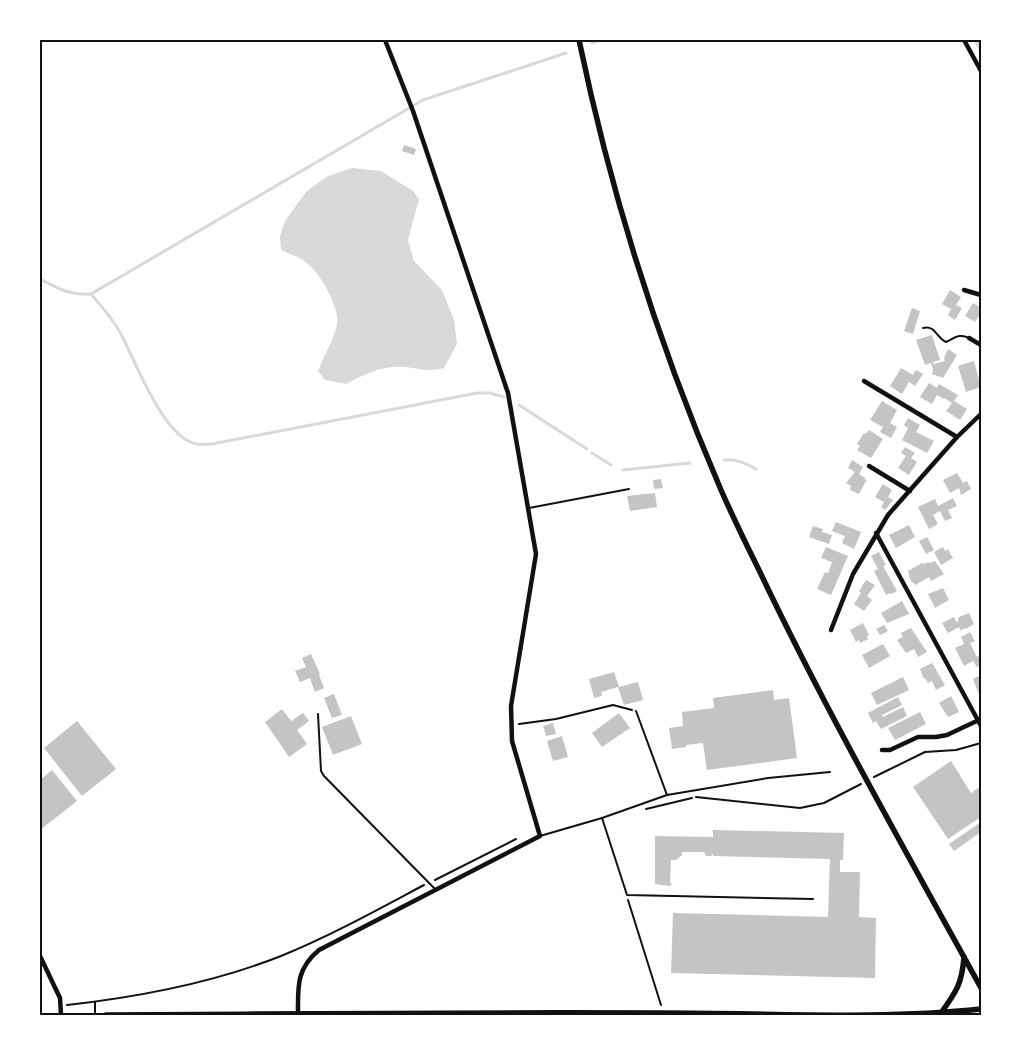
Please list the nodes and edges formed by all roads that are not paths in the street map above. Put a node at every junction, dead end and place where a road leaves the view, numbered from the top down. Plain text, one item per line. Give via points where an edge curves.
1 (385, 40) edge
2 (579, 40) edge
3 (964, 40) edge
4 (981, 71) edge
5 (964, 290) dead end
6 (981, 295) edge
7 (923, 328) dead end
8 (969, 338) joint
9 (981, 345) edge
10 (864, 381) dead end
11 (981, 414) edge
12 (957, 437) junction
13 (869, 466) dead end
14 (629, 489) dead end
15 (910, 491) junction
16 (529, 508) junction
17 (876, 533) junction
18 (831, 630) dead end
19 (636, 711) road end
20 (318, 714) dead end
21 (979, 719) edge
22 (981, 726) edge
23 (882, 750) dead end
24 (830, 772) dead end
25 (667, 795) junction
26 (602, 818) junction
27 (540, 836) junction
28 (437, 891) junction
29 (813, 899) dead end
30 (40, 956) edge
31 (964, 957) junction
32 (981, 988) edge
33 (981, 1009) edge
34 (941, 1013) junction
35 (298, 1014) edge
36 (664, 1014) edge
37 (61, 1015) edge
38 (106, 1015) edge

1 - 16 street via 413,111 508,393
2 - 31 main road via 631,246 689,413 722,492 798,652
3 - 4 street
5 - 6 street
7 - 8 lane via 933,328 946,342 959,335
8 - 9 street
10 - 12 street
11 - 12 street
12 - 15 street
13 - 15 street
14 - 16 lane
15 - 17 street
16 - 27 street via 536,554 510,724
17 - 18 street via 853,574
17 - 21 street
19 - 25 lane
20 - 28 lane via 321,771 324,776
21 - 22 street
21 - 23 street via 947,735 918,737 890,750
24 - 25 lane via 768,778
25 - 26 lane
26 - 27 lane
26 - 29 lane via 627,895
27 - 28 street
28 - 35 street via 311,957 302,969
30 - 37 street via 60,998
31 - 32 main road
31 - 34 main road via 959,987
33 - 34 main road
34 - 36 main road
35 - 36 main road
35 - 38 main road

